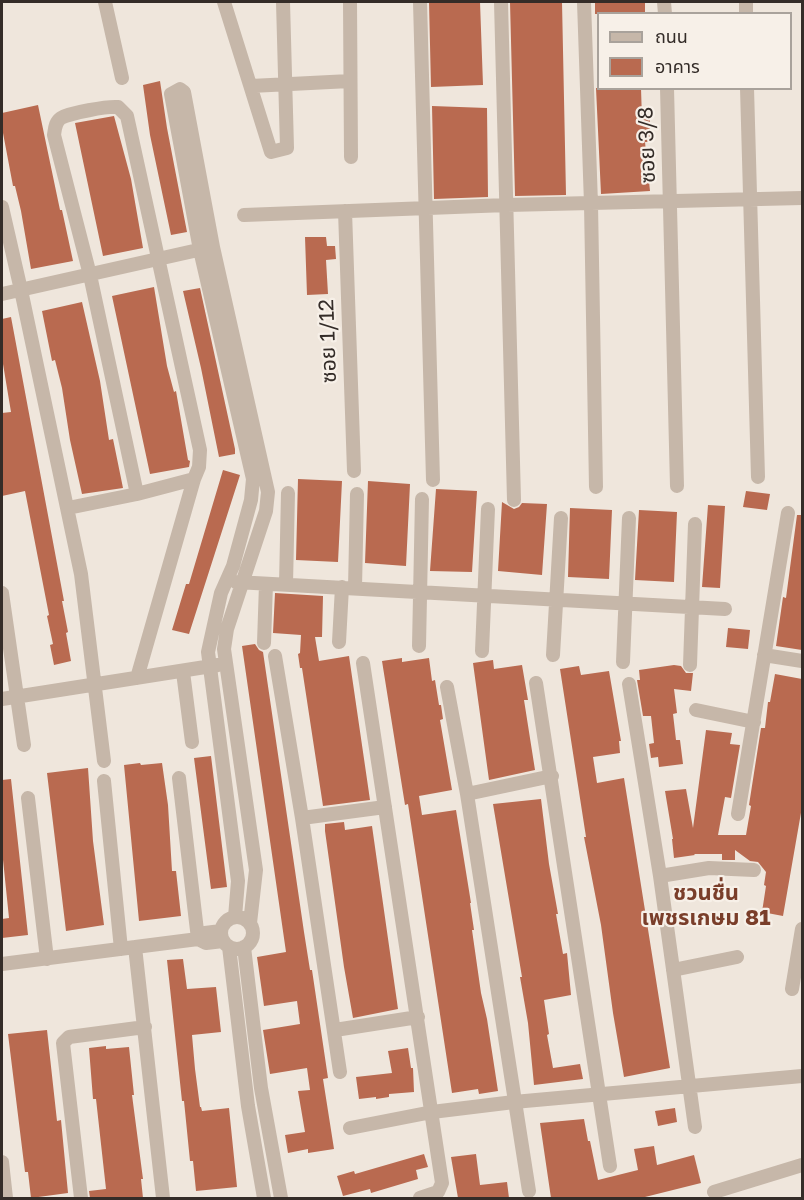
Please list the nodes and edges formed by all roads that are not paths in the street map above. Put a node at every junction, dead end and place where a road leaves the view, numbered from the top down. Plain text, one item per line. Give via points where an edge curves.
1 (105, 2) edge
2 (224, 2) edge
3 (283, 2) edge
4 (350, 2) edge
5 (420, 2) edge
6 (501, 2) edge
7 (584, 2) edge
8 (122, 78) dead end
9 (350, 81) junction
10 (285, 85) junction
11 (251, 86) junction
12 (667, 90) edge
13 (747, 90) edge
14 (351, 157) dead end
15 (802, 198) edge
16 (749, 199) junction
17 (670, 201) junction
18 (591, 204) junction
19 (507, 205) junction
20 (2, 207) edge
21 (426, 208) junction
22 (345, 211) junction
23 (244, 215) dead end
24 (206, 248) junction
25 (158, 258) junction
26 (90, 275) junction
27 (21, 290) junction
28 (2, 294) edge
29 (354, 471) dead end
30 (758, 477) dead end
31 (194, 479) junction
32 (433, 480) dead end
33 (677, 486) dead end
34 (596, 487) dead end
35 (288, 493) dead end
36 (137, 494) junction
37 (357, 494) dead end
38 (422, 499) dead end
39 (514, 500) dead end
40 (68, 508) junction
41 (488, 510) dead end
42 (788, 513) dead end
43 (561, 518) dead end
44 (629, 518) dead end
45 (695, 524) dead end
46 (226, 580) junction
47 (243, 583) junction
48 (266, 584) junction
49 (286, 584) junction
50 (349, 587) junction
51 (420, 591) junction
52 (2, 592) edge
53 (485, 595) junction
54 (557, 599) junction
55 (625, 603) junction
56 (692, 607) junction
57 (725, 609) dead end
58 (339, 642) dead end
59 (264, 643) dead end
60 (419, 646) dead end
61 (482, 651) dead end
62 (553, 655) dead end
63 (275, 656) dead end
64 (764, 656) junction
65 (802, 661) edge
66 (623, 662) dead end
67 (363, 663) dead end
68 (226, 664) junction
69 (690, 665) dead end
70 (210, 667) junction
71 (183, 672) junction
72 (137, 678) junction
73 (536, 683) dead end
74 (94, 684) junction
75 (629, 684) dead end
76 (447, 687) dead end
77 (16, 696) junction
78 (2, 699) edge
79 (696, 710) dead end
80 (754, 722) junction
81 (192, 742) dead end
82 (24, 745) dead end
83 (104, 761) dead end
84 (552, 777) junction
85 (179, 778) dead end
86 (104, 781) dead end
87 (468, 794) junction
88 (28, 798) dead end
89 (385, 807) junction
90 (738, 814) dead end
91 (303, 818) junction
92 (754, 870) dead end
93 (660, 876) junction
94 (235, 917) junction
95 (250, 923) junction
96 (802, 929) edge
97 (198, 939) junction
98 (224, 940) junction
99 (135, 947) junction
100 (244, 947) junction
101 (121, 949) junction
102 (737, 957) dead end
103 (47, 958) junction
104 (2, 964) edge
105 (674, 970) junction
106 (792, 989) dead end
107 (418, 1017) junction
108 (145, 1028) junction
109 (254, 1028) junction
110 (238, 1030) junction
111 (335, 1030) junction
112 (340, 1072) dead end
113 (802, 1076) edge
114 (689, 1086) junction
115 (600, 1093) junction
116 (514, 1102) junction
117 (432, 1112) junction
118 (695, 1127) dead end
119 (350, 1128) dead end
120 (2, 1162) edge
121 (802, 1165) edge
122 (610, 1166) dead end
123 (278, 1183) junction
124 (529, 1191) dead end
125 (714, 1192) dead end
126 (263, 1193) edge
127 (6, 1198) edge
128 (81, 1198) edge
129 (163, 1198) edge
130 (281, 1198) edge
131 (420, 1198) edge

1 - 8 street
2 - 11 street
3 - 10 street
4 - 9 street
5 - 21 street
6 - 19 street
7 - 18 street
9 - 10 street
9 - 14 street
10 - 11 street
10 - 11 street via 287,148 271,152
12 - 17 street, ซอย 3/8
13 - 16 street
15 - 16 street
16 - 17 street
16 - 30 street
17 - 18 street
17 - 33 street, ซอย 3/8
18 - 19 street
18 - 34 street
19 - 21 street
19 - 39 street
20 - 27 street
21 - 22 street
21 - 32 street
22 - 23 street
22 - 29 street, ซอย 1/12
24 - 24 street via 171,94 180,89 184,92
24 - 25 street
24 - 46 street via 253,479 251,500
24 - 47 street via 268,492 266,511
25 - 26 street
25 - 26 street via 127,116 118,106 109,106 62,117 56,123 54,135
25 - 31 street via 200,450
26 - 27 street
26 - 36 street
27 - 28 street
27 - 40 street
31 - 36 street
31 - 72 street
35 - 49 street
36 - 40 street
37 - 50 street
38 - 51 street
40 - 74 street via 81,574
41 - 53 street
42 - 64 street
43 - 54 street
44 - 55 street
45 - 56 street
46 - 47 street
46 - 70 street via 208,652
47 - 48 street
47 - 68 street via 227,629
48 - 49 street
48 - 59 street
49 - 50 street
50 - 51 street
50 - 58 street
51 - 53 street
51 - 60 street
52 - 77 street
53 - 54 street
53 - 61 street
54 - 55 street
54 - 62 street
55 - 56 street
55 - 66 street
56 - 57 street
56 - 69 street
63 - 91 street
64 - 65 street
64 - 80 street
67 - 89 street
68 - 70 street
68 - 95 street via 256,870
70 - 71 street
70 - 94 street via 238,880
71 - 72 street
71 - 81 street
72 - 74 street
73 - 84 street
74 - 77 street
74 - 83 street
75 - 93 street
76 - 87 street
77 - 78 street
77 - 82 street
79 - 80 street
80 - 90 street
84 - 87 street
84 - 115 street
85 - 97 street
86 - 101 street
87 - 116 street
88 - 103 street
89 - 91 street
89 - 107 street
91 - 111 street
92 - 93 street via 709,868
93 - 105 street
94 - 95 street
94 - 98 street via 225,921
95 - 100 street via 252,939
96 - 106 street
97 - 98 street via 206,943
97 - 99 street
98 - 100 street via 236,949
98 - 110 street
99 - 101 street
99 - 108 street
100 - 109 street
101 - 103 street
102 - 105 street
103 - 104 street
105 - 114 street
107 - 111 street
107 - 117 street
108 - 128 street via 69,1037 63,1043
108 - 129 street
109 - 110 street
109 - 123 street
110 - 126 street
111 - 112 street
113 - 114 street
114 - 115 street
114 - 118 street
115 - 116 street
115 - 122 street
116 - 117 street
116 - 124 street
117 - 119 street
117 - 131 street via 442,1183 438,1192
120 - 127 street
121 - 125 street
123 - 126 street
123 - 130 street

